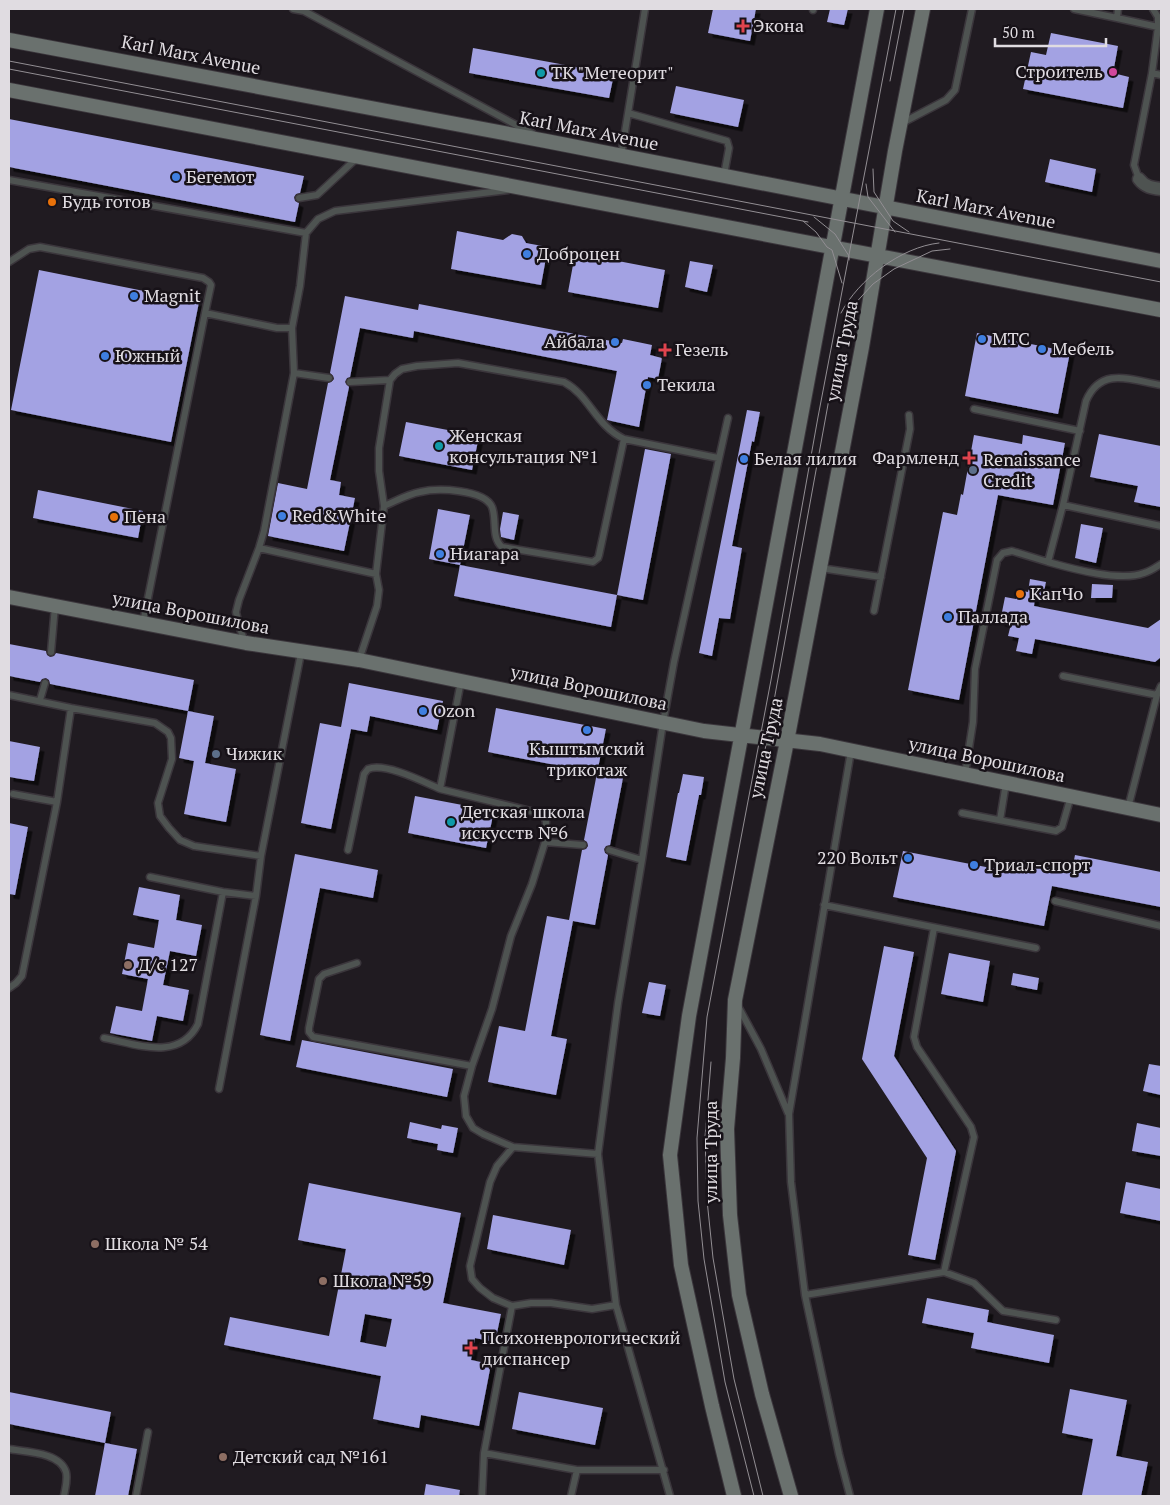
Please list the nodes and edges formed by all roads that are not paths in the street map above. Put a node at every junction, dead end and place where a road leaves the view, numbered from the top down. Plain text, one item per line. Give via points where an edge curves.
1 (293, 9) edge
2 (645, 9) edge
3 (877, 9) edge
4 (923, 9) edge
5 (972, 9) edge
6 (1074, 9) edge
7 (1118, 9) edge
8 (1153, 9) edge
9 (304, 10) edge
10 (1116, 18) junction
11 (1158, 27) junction
12 (9, 40) edge
13 (1152, 73) junction
14 (1161, 74) edge
15 (9, 90) edge
16 (628, 113) junction
17 (900, 124) junction
18 (546, 141) junction
19 (358, 156) junction
20 (621, 156) junction
21 (724, 176) junction
22 (1139, 179) joint
23 (9, 180) edge
24 (522, 188) junction
25 (1161, 189) edge
26 (300, 198) dead end
27 (842, 199) junction
28 (886, 208) junction
29 (306, 233) junction
30 (833, 248) junction
31 (879, 256) junction
32 (9, 262) edge
33 (1161, 262) edge
34 (1161, 310) edge
35 (205, 313) junction
36 (292, 328) junction
37 (294, 373) junction
38 (329, 378) dead end
39 (390, 380) junction
40 (350, 382) dead end
41 (1161, 385) edge
42 (974, 409) dead end
43 (909, 415) dead end
44 (728, 418) dead end
45 (1080, 431) junction
46 (624, 439) junction
47 (718, 458) junction
48 (1063, 505) junction
49 (384, 506) junction
50 (1161, 526) edge
51 (259, 548) junction
52 (1048, 562) junction
53 (1161, 564) edge
54 (820, 568) junction
55 (376, 574) junction
56 (880, 578) junction
57 (9, 597) edge
58 (55, 606) junction
59 (874, 610) dead end
60 (143, 624) junction
61 (246, 643) junction
62 (51, 652) dead end
63 (301, 652) junction
64 (359, 660) junction
65 (1063, 676) dead end
66 (461, 681) junction
67 (45, 683) dead end
68 (1161, 686) edge
69 (9, 695) edge
70 (1157, 695) junction
71 (40, 700) junction
72 (71, 708) junction
73 (663, 722) junction
74 (741, 735) junction
75 (787, 740) junction
76 (851, 751) junction
77 (965, 774) junction
78 (1006, 783) junction
79 (440, 789) junction
80 (14, 794) dead end
81 (1071, 796) junction
82 (57, 802) junction
83 (1128, 808) junction
84 (962, 813) dead end
85 (1161, 815) edge
86 (1000, 820) junction
87 (545, 842) junction
88 (583, 845) dead end
89 (348, 850) dead end
90 (609, 850) dead end
91 (261, 856) junction
92 (642, 860) junction
93 (150, 877) dead end
94 (223, 892) junction
95 (256, 896) junction
96 (1055, 901) dead end
97 (824, 905) junction
98 (1161, 926) edge
99 (934, 928) junction
100 (1036, 948) dead end
101 (357, 963) dead end
102 (9, 988) edge
103 (735, 1000) junction
104 (104, 1038) dead end
105 (472, 1066) junction
106 (218, 1089) dead end
107 (789, 1114) junction
108 (513, 1147) junction
109 (598, 1154) junction
110 (944, 1272) junction
111 (805, 1295) junction
112 (616, 1305) junction
113 (512, 1306) junction
114 (1056, 1320) dead end
115 (148, 1432) dead end
116 (9, 1449) edge
117 (484, 1453) junction
118 (577, 1470) junction
119 (664, 1470) junction
120 (64, 1496) edge
121 (136, 1496) edge
122 (482, 1496) edge
123 (571, 1496) edge
124 (670, 1496) edge
125 (734, 1496) edge
126 (791, 1496) edge
127 (850, 1496) edge

1 - 9 lane
2 - 16 lane
3 - 27 main road, улица Труда
4 - 17 main road, улица Труда
5 - 17 lane via 955,90 946,100
6 - 10 lane
7 - 10 lane
8 - 11 lane via 1158,17
9 - 18 lane
10 - 11 lane
11 - 13 lane
12 - 18 main road, Karl Marx Avenue
13 - 14 lane
13 - 22 lane via 1134,164
15 - 19 main road
16 - 20 lane
16 - 21 lane via 727,141 729,148
17 - 28 main road, улица Труда
18 - 20 main road, Karl Marx Avenue
19 - 24 main road
19 - 26 lane via 316,195
20 - 21 main road, Karl Marx Avenue
21 - 27 main road, Karl Marx Avenue
22 - 25 street via 1149,187
23 - 29 lane
24 - 29 lane via 335,211 318,219
24 - 30 main road
27 - 28 main road, Karl Marx Avenue
27 - 30 main road, улица Труда
28 - 31 main road, улица Труда
28 - 33 main road, Karl Marx Avenue
29 - 36 lane
30 - 31 main road
30 - 74 main road, улица Труда
31 - 34 main road
31 - 54 main road, улица Труда
32 - 35 lane via 28,250 40,247 203,278 210,285
35 - 36 lane via 277,328
35 - 60 lane
36 - 37 lane
37 - 38 lane
37 - 51 lane
39 - 40 lane
39 - 46 lane via 402,369 458,363 564,382 575,388 605,426
39 - 49 lane via 379,448
41 - 45 lane via 1121,378 1098,382 1086,400
42 - 45 lane
43 - 56 lane via 910,430
44 - 47 lane
45 - 48 lane
46 - 47 lane
46 - 49 lane via 599,555 593,562 502,547 497,540 492,506 481,496 442,489 419,492
47 - 73 lane
48 - 50 lane
48 - 52 lane
49 - 55 lane
51 - 55 lane
51 - 61 lane via 236,612
52 - 53 lane via 1081,572 1125,576 1145,573
52 - 77 lane via 1007,551 997,560 975,669 973,722
54 - 56 lane
54 - 75 main road, улица Труда
55 - 64 lane via 377,606
56 - 59 lane
57 - 58 main road, улица Ворошилова
58 - 60 main road, улица Ворошилова
58 - 62 lane
60 - 61 main road, улица Ворошилова
61 - 63 main road, улица Ворошилова
63 - 64 main road, улица Ворошилова
63 - 91 lane
64 - 66 main road, улица Ворошилова
65 - 70 lane
66 - 73 main road, улица Ворошилова
66 - 79 lane
67 - 71 lane
68 - 70 lane
69 - 71 lane
70 - 83 lane
71 - 72 lane
72 - 82 lane
72 - 91 lane via 163,727 171,738 172,759 158,803 160,816 169,828 180,840 194,846
73 - 74 main road, улица Ворошилова
73 - 92 lane
74 - 75 main road, улица Ворошилова
74 - 125 main road, улица Труда via 689,1016 670,1155 681,1265
75 - 76 main road, улица Ворошилова
75 - 103 main road, улица Труда
76 - 77 main road, улица Ворошилова
76 - 97 lane
77 - 78 main road, улица Ворошилова
78 - 81 main road, улица Ворошилова
78 - 86 lane
79 - 87 lane via 542,814 546,822
79 - 89 lane via 408,774 368,769 364,774
80 - 82 lane
81 - 83 main road, улица Ворошилова
81 - 86 lane via 1062,827 1056,831
82 - 102 lane via 22,976
83 - 85 main road, улица Ворошилова
84 - 86 lane
87 - 88 lane
87 - 105 lane via 511,936 492,1009
90 - 92 lane
91 - 95 lane
92 - 109 lane via 618,1003
93 - 94 lane
94 - 95 lane
94 - 104 lane via 194,1032 177,1046 167,1048
95 - 106 lane
96 - 98 lane
97 - 99 lane
97 - 107 lane
99 - 100 lane
99 - 110 lane via 914,1037 971,1127 974,1137
101 - 105 lane via 324,974 319,979 309,1028 313,1037
103 - 107 lane
103 - 126 main road, улица Труда via 728,1129 731,1224 739,1295 762,1394
105 - 108 lane via 464,1096 466,1116 473,1128
107 - 111 lane via 791,1182
108 - 109 lane
108 - 113 lane via 497,1166 490,1182 470,1266 472,1279 480,1288
109 - 112 lane
110 - 111 lane
110 - 114 lane via 974,1283 1004,1311
111 - 127 lane
112 - 113 lane via 592,1309 551,1303
112 - 119 lane
113 - 117 lane
115 - 121 lane
116 - 120 lane via 57,1460 66,1474
117 - 118 lane
117 - 122 lane
118 - 119 lane
118 - 123 lane
119 - 124 lane

